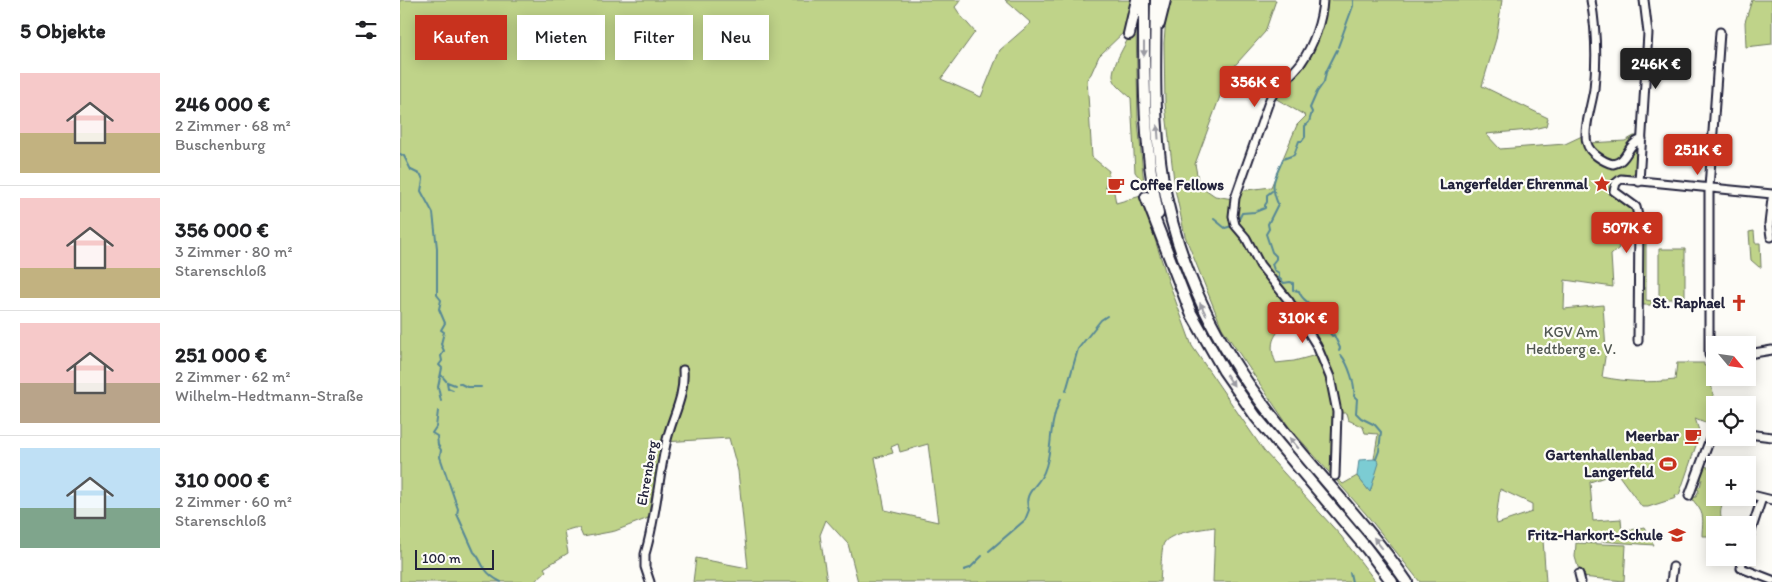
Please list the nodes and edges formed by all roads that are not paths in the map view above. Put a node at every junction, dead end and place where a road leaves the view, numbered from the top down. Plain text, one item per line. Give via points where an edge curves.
1 (1137, 0) edge
2 (1144, 0) edge
3 (1156, 0) edge
4 (1165, 0) edge
5 (1323, 0) edge
6 (1591, 0) edge
7 (1644, 0) edge
8 (1720, 32) dead end
9 (1129, 34) dead end
10 (1156, 37) junction
11 (1642, 140) junction
12 (1639, 182) junction
13 (1709, 188) junction
14 (1772, 194) edge
15 (1146, 198) dead end
16 (1772, 198) edge
17 (1162, 237) junction
18 (1771, 237) edge
19 (1709, 336) edge
20 (1638, 341) dead end
21 (1772, 350) edge
22 (1756, 353) edge
23 (683, 370) dead end
24 (1756, 435) edge
25 (1772, 437) edge
26 (1707, 446) edge
27 (1330, 478) junction
28 (1689, 496) dead end
29 (1756, 496) edge
30 (1762, 498) junction
31 (1772, 500) edge
32 (1756, 516) edge
33 (1741, 566) edge
34 (1673, 567) dead end
35 (1772, 580) edge
36 (650, 582) edge
37 (1392, 582) edge
38 (1407, 582) edge
39 (1671, 582) edge

1 - 9 highway
2 -> 17 highway via 1145,132
3 - 10 highway
4 - 10 highway
5 - 27 street via 1306,54 1270,99 1235,198 1233,216 1235,225 1260,264 1289,301 1317,346 1330,377 1337,412
6 - 11 street via 1596,57 1587,144 1595,155 1613,164 1621,161 1634,142
7 - 11 street via 1648,33
8 - 13 street
27 -> 10 highway via 1271,415 1238,370 1198,297 1176,240 1162,172
11 - 12 street
12 - 13 street
12 - 20 street via 1621,179 1614,191 1632,203 1637,212
13 - 14 street
13 - 19 street
15 - 17 highway
16 - 18 street
17 -> 37 highway via 1191,313 1224,371 1256,416
21 - 22 street
23 - 36 street, Ehrenberg via 680,402 666,442 645,554
24 - 25 street
26 - 28 street
38 -> 27 highway via 1342,499
29 - 30 street
30 - 31 street
30 - 32 street
33 - 35 street
34 - 39 street

